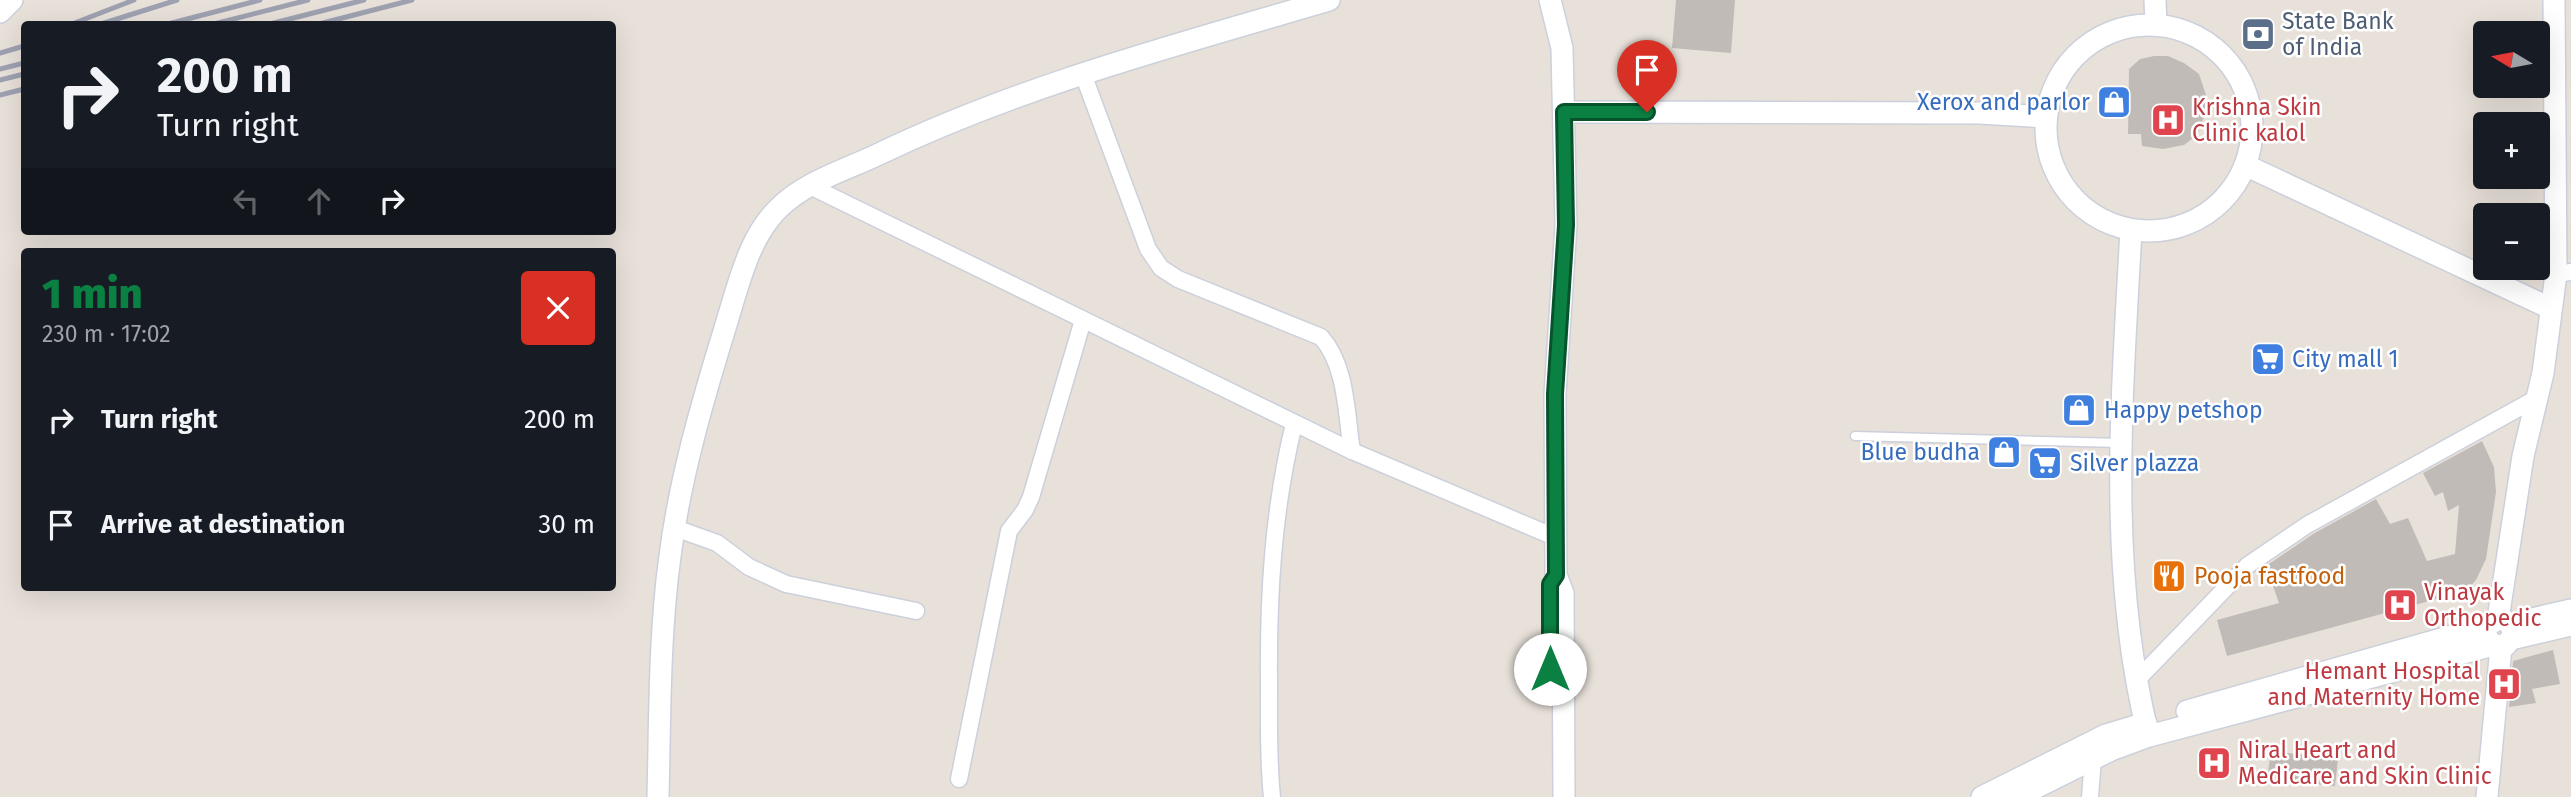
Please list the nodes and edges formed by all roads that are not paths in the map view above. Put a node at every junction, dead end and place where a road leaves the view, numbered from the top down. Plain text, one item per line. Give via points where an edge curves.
1 (12, 0) edge
2 (1329, 0) edge
3 (1550, 0) edge
4 (2155, 0) edge
5 (2554, 0) edge
6 (0, 12) edge
7 (2156, 25) junction
8 (1083, 74) junction
9 (1564, 112) junction
10 (2046, 117) junction
11 (2245, 165) junction
12 (810, 186) junction
13 (2131, 230) junction
14 (2564, 273) edge
15 (2550, 308) junction
16 (1083, 320) junction
17 (2537, 398) junction
18 (1294, 424) junction
19 (1855, 436) dead end
20 (2123, 443) junction
21 (1352, 451) junction
22 (675, 527) junction
23 (1556, 538) junction
24 (1556, 575) junction
25 (2571, 610) edge
26 (916, 611) dead end
27 (2571, 625) edge
28 (2500, 633) junction
29 (2136, 681) junction
30 (2147, 729) junction
31 (2093, 759) junction
32 (959, 779) dead end
33 (658, 797) edge
34 (1272, 797) edge
35 (1551, 797) edge
36 (1564, 797) edge
37 (1982, 797) edge
38 (2017, 797) edge
39 (2090, 797) edge
40 (2487, 797) edge

1 - 6 street
2 - 8 street
3 - 9 street via 1562,48
4 - 7 street
5 - 14 street
7 - 10 street via 2138,24 2105,33 2076,54 2055,83
7 - 11 street via 2174,26 2206,40 2231,64 2249,107 2252,131
8 - 12 street via 936,127
8 - 21 street via 1148,248 1161,268 1321,337 1338,365
9 - 10 street
9 - 23 street via 1566,225 1555,394
10 - 13 street via 2051,158 2069,194 2087,211
11 - 13 street via 2227,196 2200,218 2166,230
11 - 15 street
12 - 16 street
12 - 22 street via 773,215 751,251 693,432
13 - 20 street
14 - 15 street
15 - 17 street
16 - 18 street
16 - 32 street via 1035,486 1026,510 1009,531
17 - 28 street via 2523,456
17 - 29 street via 2307,525 2248,565
18 - 21 street
18 - 34 street via 1282,475 1268,619
19 - 20 lane
20 - 29 street via 2120,527
21 - 23 street
22 - 26 street via 717,543 756,571 786,584
22 - 33 street via 661,670
23 - 24 street
24 - 35 street via 1550,584
24 - 36 street via 1563,593
25 - 28 street
27 - 28 street
28 - 30 street
28 - 40 street
29 - 30 street
30 - 31 street
30 - 37 street via 2106,735
31 - 38 street
31 - 39 street

